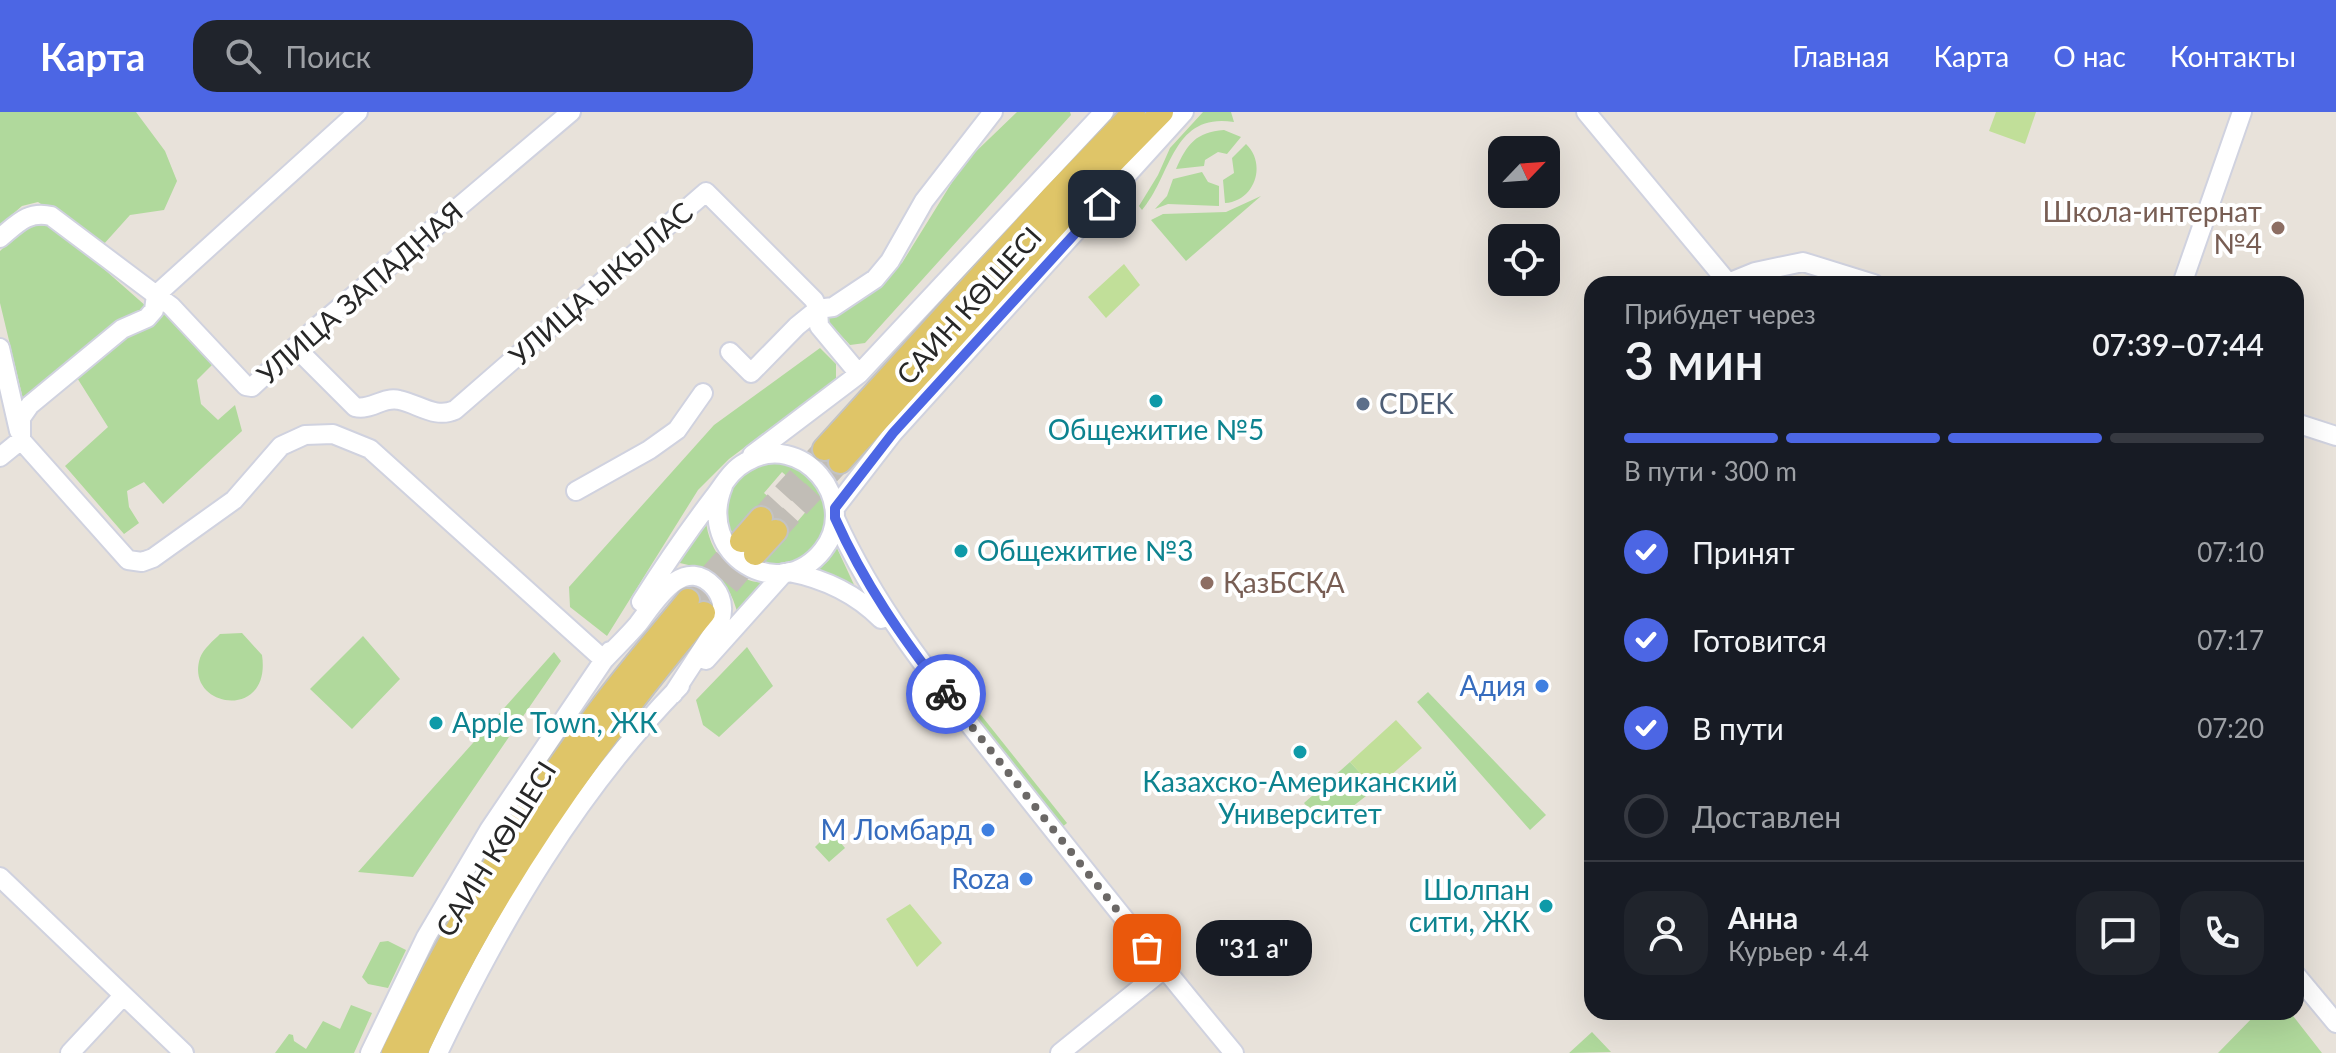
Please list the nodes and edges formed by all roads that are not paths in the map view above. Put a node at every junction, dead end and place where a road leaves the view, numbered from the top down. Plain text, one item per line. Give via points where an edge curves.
1 (358, 112) edge
2 (571, 112) edge
3 (993, 112) edge
4 (1104, 112) edge
5 (1134, 112) edge
6 (1162, 112) edge
7 (1184, 112) edge
8 (1586, 112) edge
9 (2242, 112) edge
10 (0, 238) edge
11 (1721, 276) edge
12 (1746, 276) edge
13 (1848, 276) edge
14 (2185, 276) edge
15 (156, 295) junction
16 (818, 309) junction
17 (295, 347) junction
18 (0, 348) edge
19 (730, 352) dead end
20 (859, 374) junction
21 (703, 393) dead end
22 (2304, 426) edge
23 (2336, 436) edge
24 (21, 440) junction
25 (0, 457) edge
26 (735, 470) junction
27 (723, 486) junction
28 (576, 491) dead end
29 (835, 513) junction
30 (768, 524) tunnel mouth
31 (748, 547) tunnel mouth
32 (786, 572) junction
33 (906, 643) junction
34 (604, 660) junction
35 (673, 694) junction
36 (0, 877) edge
37 (1164, 969) junction
38 (2304, 985) edge
39 (123, 996) junction
40 (2336, 1023) edge
41 (70, 1053) edge
42 (184, 1053) edge
43 (370, 1053) edge
44 (393, 1053) edge
45 (416, 1053) edge
46 (438, 1053) edge
47 (1060, 1053) edge
48 (1234, 1053) edge

1 - 15 street
2 - 17 street, УЛИЦА ЗАПАДНАЯ
3 - 16 street via 924,201 875,279 833,307
4 - 20 street, САИН КӨШЕСІ
5 - 6 main road via 1052,197 832,455
7 - 29 street, САИН КӨШЕСІ via 893,433
8 - 11 street
9 - 14 street
10 - 15 street via 29,215 51,216
12 - 13 street via 1803,262
15 - 17 street, УЛИЦА ЗАПАДНАЯ via 246,386 252,387
15 - 24 street via 147,318 122,329 30,405 21,418
16 - 17 street, УЛИЦА ЫКЫЛАС via 706,192 448,413 399,400 355,407
16 - 19 street via 751,373
16 - 20 street, УЛИЦА ЫКЫЛАС via 819,326
18 - 24 street
20 - 26 street, САИН КӨШЕСІ
21 - 28 street via 677,430
22 - 23 street
24 - 25 street
24 - 34 street via 128,560 142,562 234,500 281,446 305,435 333,434 370,449
26 - 27 street, САИН КӨШЕСІ
26 - 29 street via 763,455 794,457 817,471 832,494
27 - 32 street via 716,518 730,552 754,570
27 - 34 street, САИН КӨШЕСІ via 681,540
29 - 32 street, САИН КӨШЕСІ via 830,538 819,554 804,567
29 - 33 street via 864,578
30 - 31 main road
32 - 33 street via 848,592
32 - 35 street, САИН КӨШЕСІ
33 - 37 street
34 - 35 street via 675,580 698,577 709,582 721,598 720,622
34 - 43 street via 463,874
35 - 46 street via 570,820 505,925
36 - 39 street
37 - 47 street
37 - 48 street
38 - 40 street
39 - 41 street
39 - 42 street
44 - 45 main road, САИН КӨШЕСІ via 509,840 599,710 696,606 551,813 476,936

